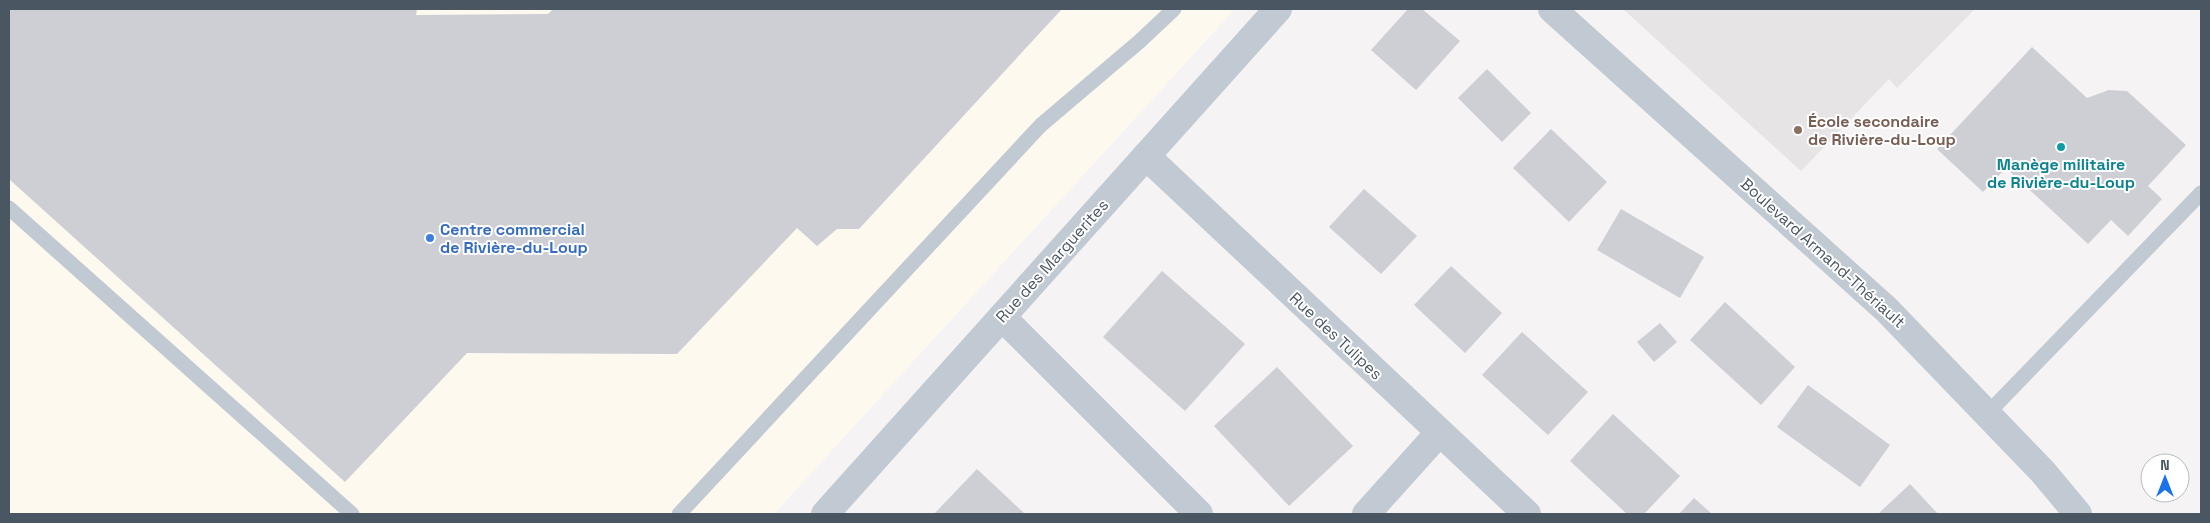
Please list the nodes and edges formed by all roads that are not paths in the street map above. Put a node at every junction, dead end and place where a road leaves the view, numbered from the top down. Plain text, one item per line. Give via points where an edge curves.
1 (1174, 9) edge
2 (1278, 9) edge
3 (1552, 9) edge
4 (1146, 156) junction
5 (2199, 200) edge
6 (9, 208) edge
7 (1002, 317) junction
8 (1988, 413) junction
9 (1439, 433) junction
10 (352, 514) edge
11 (679, 514) edge
12 (825, 514) edge
13 (1199, 514) edge
14 (1366, 514) edge
15 (1527, 514) edge
16 (2078, 514) edge

1 - 11 lane via 1041,125
2 - 4 street, Rue des Marguerites
3 - 8 street, Boulevard Armand-Thériault via 1887,310
4 - 7 street, Rue des Marguerites
4 - 9 street, Rue des Tulipes
5 - 8 lane
6 - 10 lane
7 - 12 street, Rue des Marguerites
7 - 13 street
8 - 16 street, Boulevard Armand-Thériault via 2044,472
9 - 14 street
9 - 15 street, Rue des Tulipes

